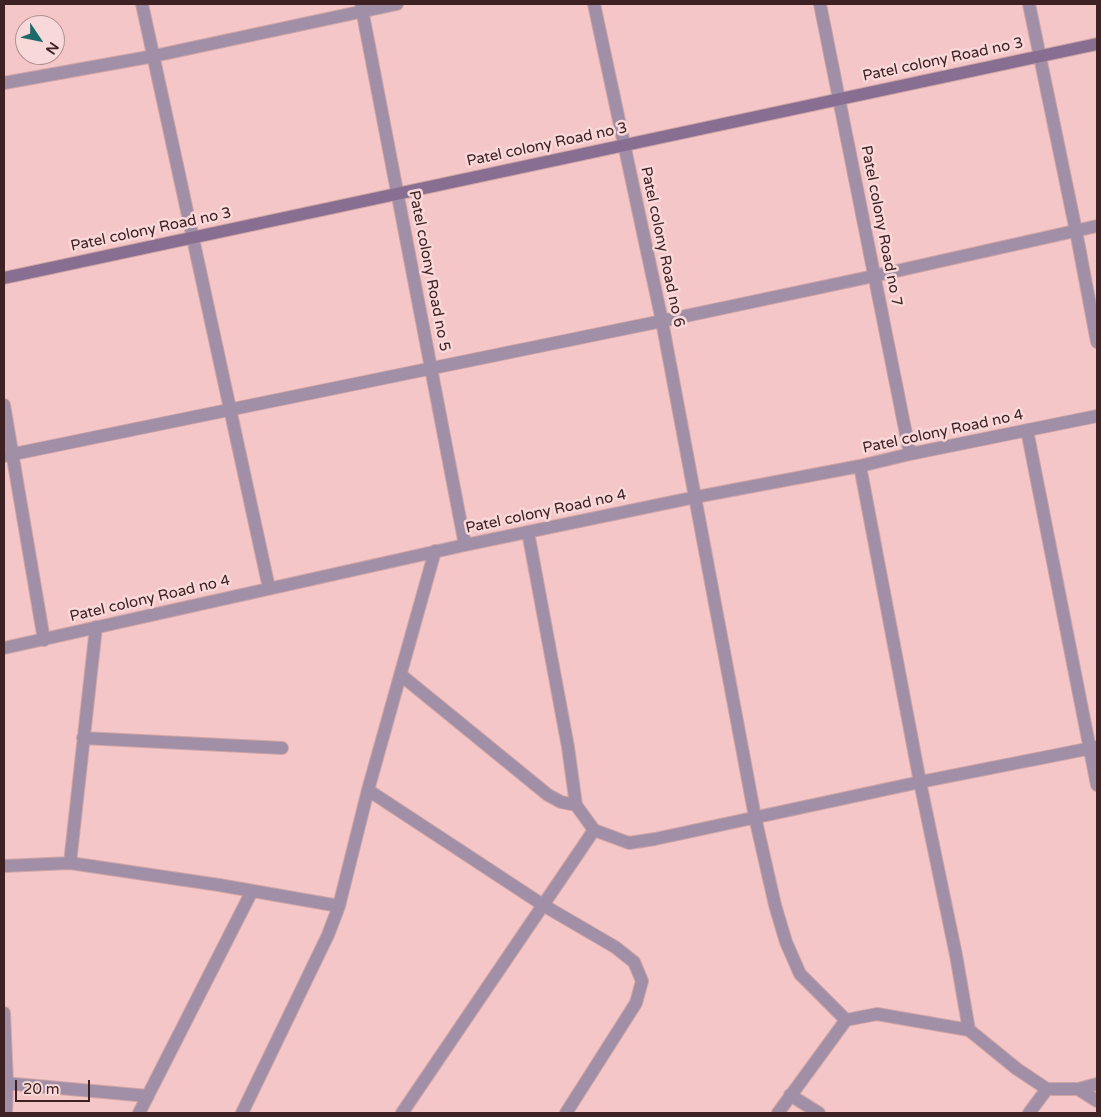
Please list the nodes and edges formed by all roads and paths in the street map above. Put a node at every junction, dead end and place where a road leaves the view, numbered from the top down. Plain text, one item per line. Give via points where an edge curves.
1 (142, 4) edge
2 (397, 4) edge
3 (594, 4) edge
4 (820, 4) edge
5 (1029, 4) edge
6 (362, 7) edge
7 (1097, 44) edge
8 (154, 56) junction
9 (1040, 56) junction
10 (4, 83) edge
11 (839, 99) junction
12 (623, 145) junction
13 (398, 194) junction
14 (1097, 226) edge
15 (1076, 231) junction
16 (193, 237) junction
17 (874, 276) junction
18 (4, 278) edge
19 (662, 321) junction
20 (1097, 342) edge
21 (431, 368) junction
22 (4, 405) edge
23 (230, 409) junction
24 (1097, 416) edge
25 (1027, 430) junction
26 (910, 454) junction
27 (8, 455) edge
28 (860, 466) junction
29 (696, 497) junction
30 (528, 532) junction
31 (465, 545) junction
32 (435, 551) junction
33 (269, 588) junction
34 (96, 628) junction
35 (44, 640) junction
36 (4, 648) edge
37 (401, 675) junction
38 (84, 738) junction
39 (282, 748) dead end
40 (1094, 748) edge
41 (920, 782) junction
42 (1097, 785) edge
43 (368, 790) junction
44 (576, 805) junction
45 (755, 817) junction
46 (594, 830) junction
47 (70, 863) junction
48 (4, 866) edge
49 (252, 891) junction
50 (543, 904) junction
51 (340, 906) junction
52 (4, 1013) edge
53 (846, 1020) junction
54 (969, 1030) junction
55 (5, 1083) edge
56 (1097, 1084) edge
57 (1047, 1089) junction
58 (1078, 1089) junction
59 (790, 1095) junction
60 (148, 1096) junction
61 (1097, 1101) edge
62 (6, 1113) edge
63 (140, 1113) edge
64 (242, 1113) edge
65 (402, 1113) edge
66 (566, 1113) edge
67 (778, 1113) edge
68 (819, 1113) edge
69 (1029, 1113) edge

1 - 8 street
2 - 6 street
3 - 12 street, Patel colony Road no 6
4 - 11 street, Patel colony Road no 7
5 - 9 street
6 - 8 street
6 - 13 street, Patel colony Road no 5
7 - 9 street, Patel colony Road no 3
8 - 10 street
8 - 16 street
9 - 11 street, Patel colony Road no 3
9 - 15 street
11 - 12 street, Patel colony Road no 3
11 - 17 street, Patel colony Road no 7
12 - 13 street, Patel colony Road no 3
12 - 19 street, Patel colony Road no 6
13 - 16 street, Patel colony Road no 3
13 - 21 street, Patel colony Road no 5
14 - 15 street
15 - 17 street
15 - 20 street
16 - 18 street, Patel colony Road no 3
16 - 23 street
17 - 19 street
17 - 26 street, Patel colony Road no 7
19 - 21 street
19 - 29 street, Patel colony Road no 6
21 - 23 street
21 - 31 street, Patel colony Road no 5
22 - 27 street
23 - 27 street
23 - 33 street
24 - 25 street, Patel colony Road no 4
25 - 26 street, Patel colony Road no 4
25 - 40 street
26 - 28 street, Patel colony Road no 4
27 - 35 street
28 - 29 street, Patel colony Road no 4
28 - 41 street
29 - 30 street, Patel colony Road no 4
29 - 45 street, Patel colony Road no 6
30 - 31 street, Patel colony Road no 4
30 - 44 street
31 - 32 street, Patel colony Road no 4
32 - 33 street, Patel colony Road no 4
32 - 37 street
33 - 34 street, Patel colony Road no 4
34 - 35 street, Patel colony Road no 4
34 - 38 street
35 - 36 street, Patel colony Road no 4
37 - 43 street
37 - 44 street via 548,795
38 - 39 street
38 - 47 street
40 - 41 street
40 - 42 street
41 - 45 street
41 - 54 street
43 - 50 street
43 - 51 street
44 - 46 street
45 - 46 street via 628,843
45 - 53 street, Patel colony Road no 6 via 775,905 800,974
46 - 50 street
47 - 48 street
47 - 49 street
49 - 51 street
49 - 60 street
50 - 65 street
50 - 66 street via 628,957 634,962 642,982 636,1003
51 - 64 street
52 - 55 street
53 - 54 street via 877,1014
53 - 59 street
54 - 57 street
55 - 60 street
55 - 62 street
56 - 58 street
57 - 58 street
57 - 69 street
58 - 61 street
59 - 67 street
59 - 68 street
60 - 63 street

